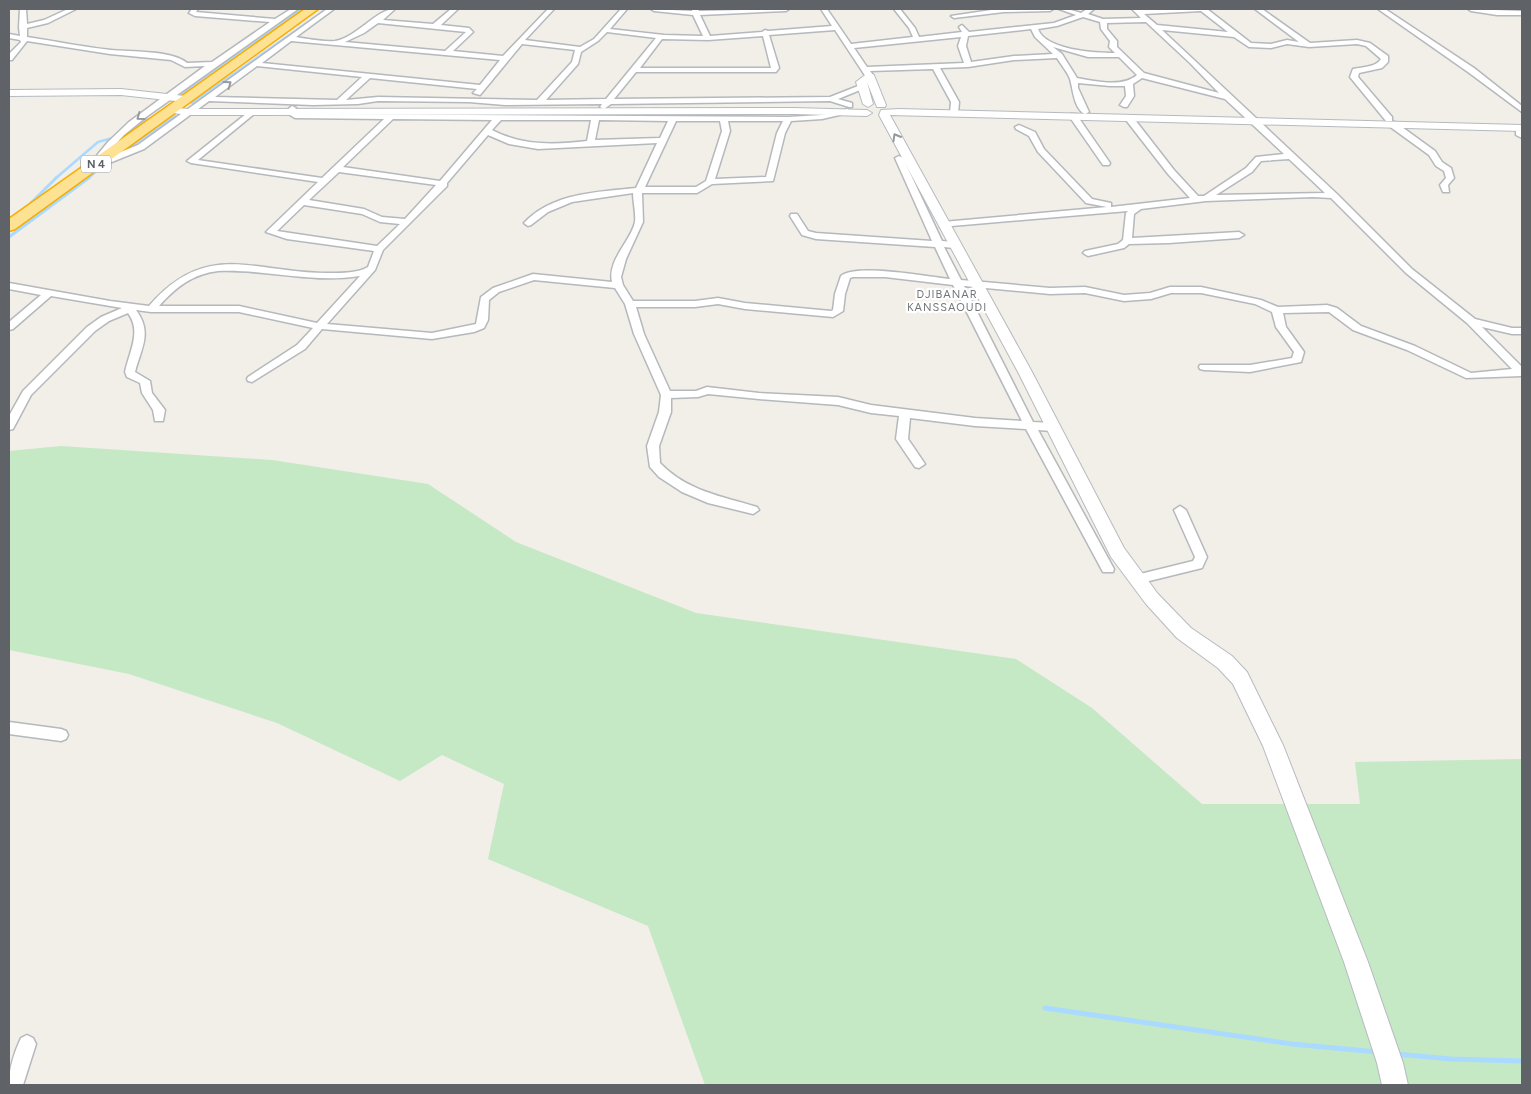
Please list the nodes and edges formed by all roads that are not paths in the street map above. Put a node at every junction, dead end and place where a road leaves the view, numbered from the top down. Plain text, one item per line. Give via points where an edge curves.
1 (23, 9) edge
2 (74, 9) edge
3 (195, 9) edge
4 (295, 9) edge
5 (312, 9) edge
6 (331, 9) edge
7 (392, 9) edge
8 (455, 9) edge
9 (551, 9) edge
10 (624, 9) edge
11 (654, 9) edge
12 (786, 9) edge
13 (824, 9) edge
14 (898, 9) edge
15 (950, 9) edge
16 (1028, 9) edge
17 (1049, 9) edge
18 (1062, 9) edge
19 (1091, 9) edge
20 (1201, 9) edge
21 (1258, 9) edge
22 (1381, 9) edge
23 (1470, 9) edge
24 (754, 10) edge
25 (1137, 10) edge
26 (696, 11) edge
27 (1522, 13) edge
28 (954, 16) junction
29 (1081, 16) junction
30 (1146, 20) junction
31 (277, 21) junction
32 (376, 21) junction
33 (1103, 21) junction
34 (1062, 23) junction
35 (435, 26) junction
36 (22, 27) junction
37 (1034, 27) junction
38 (1155, 27) junction
39 (50, 28) dead end
40 (838, 28) junction
41 (605, 30) junction
42 (765, 32) junction
43 (966, 32) junction
44 (43, 33) dead end
45 (1235, 35) junction
46 (9, 36) edge
47 (664, 37) junction
48 (24, 38) junction
49 (708, 38) junction
50 (35, 39) junction
51 (290, 39) junction
52 (917, 39) junction
53 (521, 42) junction
54 (1045, 43) junction
55 (335, 44) junction
56 (1309, 45) junction
57 (849, 46) junction
58 (581, 49) junction
59 (447, 53) junction
60 (1118, 55) junction
61 (1059, 56) junction
62 (9, 58) edge
63 (505, 58) junction
64 (214, 64) junction
65 (255, 64) junction
66 (935, 65) junction
67 (968, 65) junction
68 (636, 70) junction
69 (867, 72) junction
70 (369, 75) junction
71 (1141, 75) junction
72 (1074, 80) junction
73 (1129, 84) junction
74 (482, 87) junction
75 (861, 88) junction
76 (9, 93) edge
77 (1228, 97) junction
78 (206, 99) junction
79 (831, 99) junction
80 (469, 100) junction
81 (338, 102) junction
82 (539, 103) junction
83 (180, 105) junction
84 (606, 105) junction
85 (1124, 105) dead end
86 (883, 107) junction
87 (847, 108) junction
88 (868, 109) junction
89 (290, 110) junction
90 (1522, 110) edge
91 (791, 111) junction
92 (954, 111) junction
93 (251, 112) junction
94 (1084, 112) junction
95 (392, 116) junction
96 (1073, 116) junction
97 (498, 118) junction
98 (595, 118) junction
99 (673, 118) junction
100 (723, 118) junction
101 (1128, 118) junction
102 (1252, 118) junction
103 (1390, 122) junction
104 (1019, 127) dead end
105 (1521, 130) edge
106 (487, 131) junction
107 (662, 140) junction
108 (591, 143) junction
109 (1292, 156) junction
110 (905, 160) junction
111 (1106, 164) dead end
112 (338, 169) junction
113 (325, 182) junction
114 (710, 182) junction
115 (444, 184) junction
116 (639, 190) junction
117 (1446, 190) dead end
118 (1334, 196) junction
119 (1206, 198) junction
120 (1196, 199) junction
121 (303, 202) junction
122 (1139, 207) junction
123 (1123, 208) junction
124 (794, 216) dead end
125 (408, 222) junction
126 (528, 223) dead end
127 (943, 224) junction
128 (9, 226) edge
129 (1240, 234) dead end
130 (1127, 241) junction
131 (937, 244) junction
132 (954, 246) junction
133 (379, 249) junction
134 (1088, 253) dead end
135 (369, 271) junction
136 (959, 283) junction
137 (977, 284) junction
138 (618, 285) junction
139 (9, 286) edge
140 (49, 293) junction
141 (630, 304) junction
142 (132, 308) junction
143 (151, 309) junction
144 (1277, 310) junction
145 (1471, 321) junction
146 (319, 326) junction
147 (9, 327) edge
148 (1522, 331) edge
149 (1204, 368) dead end
150 (1522, 372) edge
151 (252, 379) dead end
152 (666, 394) junction
153 (904, 413) junction
154 (159, 418) dead end
155 (9, 426) edge
156 (1029, 426) junction
157 (1052, 427) junction
158 (919, 464) dead end
159 (753, 510) dead end
160 (1180, 510) dead end
161 (1108, 569) dead end
162 (1137, 580) junction
163 (9, 728) edge
164 (61, 734) dead end
165 (26, 1044) dead end
166 (14, 1085) edge
167 (1395, 1085) edge

1 - 36 street
2 - 36 street via 46,22
2 - 39 street
3 - 31 street via 192,13
4 - 31 street
5 - 83 highway, N 4
6 - 51 street
7 - 32 street
8 - 35 street
9 - 53 street
10 - 41 street
11 - 26 street
12 - 24 street
13 - 40 street
14 - 52 street
15 - 28 street
16 - 17 street
16 - 28 street
17 - 34 street
18 - 29 street
19 - 29 street
20 - 25 street
20 - 45 street
21 - 56 street
22 - 90 street via 1471,70
23 - 27 street
24 - 26 street
25 - 30 street
26 - 49 street
28 - 43 street
29 - 33 street
29 - 34 street
30 - 33 street
30 - 38 street
31 - 64 street
32 - 35 street
32 - 55 street via 358,34
33 - 60 street
34 - 37 street
35 - 59 street via 470,32
36 - 48 street
37 - 43 street
37 - 54 street via 1037,36
38 - 45 street
38 - 77 street
40 - 42 street
40 - 57 street
41 - 47 street
41 - 58 street
42 - 49 street
42 - 68 street via 773,70
43 - 52 street
43 - 67 street via 962,46
44 - 50 street
45 - 56 street via 1249,45 1271,46 1287,42
46 - 48 street
47 - 49 street
47 - 68 street
48 - 50 street
48 - 62 street via 23,44
50 - 64 street via 177,59 185,65
51 - 55 street
51 - 65 street
52 - 57 street
53 - 58 street
53 - 63 street
54 - 60 street via 1088,55
54 - 61 street
55 - 59 street
56 - 103 street via 1362,42 1382,54 1384,62 1356,70 1354,77
57 - 69 street
58 - 82 street via 575,62
59 - 63 street
60 - 71 street
61 - 67 street
61 - 72 street
63 - 74 street
64 - 83 street
65 - 70 street
78 -> 65 street
66 - 67 street
66 - 69 street
66 - 92 street via 955,102
68 - 84 street
69 - 75 main road
69 - 86 main road
70 - 74 street
70 - 81 street
71 - 73 street
71 - 77 street
72 - 73 street
72 - 94 street
73 - 85 street via 1130,96
74 - 80 street
75 - 79 street
75 - 88 main road via 868,100
76 - 83 main road via 121,92
77 - 102 street
78 - 81 street
78 - 83 street
79 - 84 street
79 - 87 street
80 - 81 street
80 - 82 street
82 - 84 street
83 - 89 main road
83 - 93 main road
83 - 128 highway, N 4
84 - 89 main road
84 - 91 main road
86 - 88 main road
86 - 92 main road
110 -> 86 main road
87 - 88 main road
87 - 91 main road
88 - 110 main road via 892,153
89 - 91 main road
89 - 93 main road
89 - 95 street via 295,116
91 - 100 street
91 - 114 street via 781,133 770,180
92 - 94 main road
92 - 96 main road
93 - 113 street via 191,161
94 - 102 main road
95 - 97 street
95 - 112 street
96 - 101 main road
96 - 111 street
97 - 98 street
97 - 106 street
98 - 99 street
98 - 108 street
99 - 100 street
99 - 107 street
100 - 114 street via 726,131
101 - 102 main road
101 - 120 street
102 - 103 main road
102 - 109 street
103 - 105 main road
103 - 117 street via 1432,153 1448,170 1450,178 1444,185
104 - 123 street via 1032,134 1041,150 1089,201
106 - 108 street via 503,141 530,146 556,148
106 - 115 street
107 - 108 street
107 - 116 street
109 - 118 street
109 - 119 street via 1259,159
110 - 127 main road
110 - 131 street
112 - 113 street
112 - 115 street
113 - 121 street
114 - 116 street via 697,190
115 - 125 street
116 - 126 street via 569,200 549,208
116 - 138 street via 640,218 619,264
118 - 119 street
118 - 145 street via 1409,271
119 - 120 street
120 - 122 street
121 - 125 street
121 - 133 street via 272,233
122 - 123 street
122 - 130 street via 1130,213
123 - 127 street
124 - 131 street via 805,233 816,236
125 - 133 street
127 - 132 main road
129 - 130 street via 1154,243
130 - 134 street via 1121,246
131 - 132 street
131 - 136 street
132 - 137 main road
133 - 135 street
135 - 143 street via 333,276 215,269 188,277 164,294
135 - 146 street
136 - 137 street
136 - 141 street via 885,274 849,274 840,294 838,311 833,314 718,301
136 - 156 street
137 - 144 street via 1050,291 1085,290 1124,298 1151,296 1170,290 1201,290 1258,302
137 - 157 main road
138 - 141 street
138 - 146 street via 534,277 484,298 480,326 432,336
139 - 140 street
140 - 142 street
140 - 147 street
141 - 152 street via 639,334
142 - 143 street
142 - 154 street via 138,317 140,339 130,372 145,381 147,393 159,410
142 - 155 street via 105,319 91,329 27,393
143 - 146 street via 239,309
144 - 149 street via 1281,327 1299,352 1297,360 1231,371
144 - 150 street via 1320,307 1333,310 1357,328 1418,351 1470,376
145 - 148 street
145 - 150 street
146 - 151 street via 301,347
152 - 153 street via 688,395 707,390 838,401
152 - 159 street via 665,412 653,446 654,464 662,474 687,490
153 - 156 street
153 - 158 street via 902,439
156 - 157 street
156 - 161 street
157 - 162 main road via 1117,552
160 - 162 street via 1201,557 1198,565
162 - 167 main road via 1184,633 1226,662 1240,678 1273,745 1356,962
163 - 164 street
165 - 166 street

